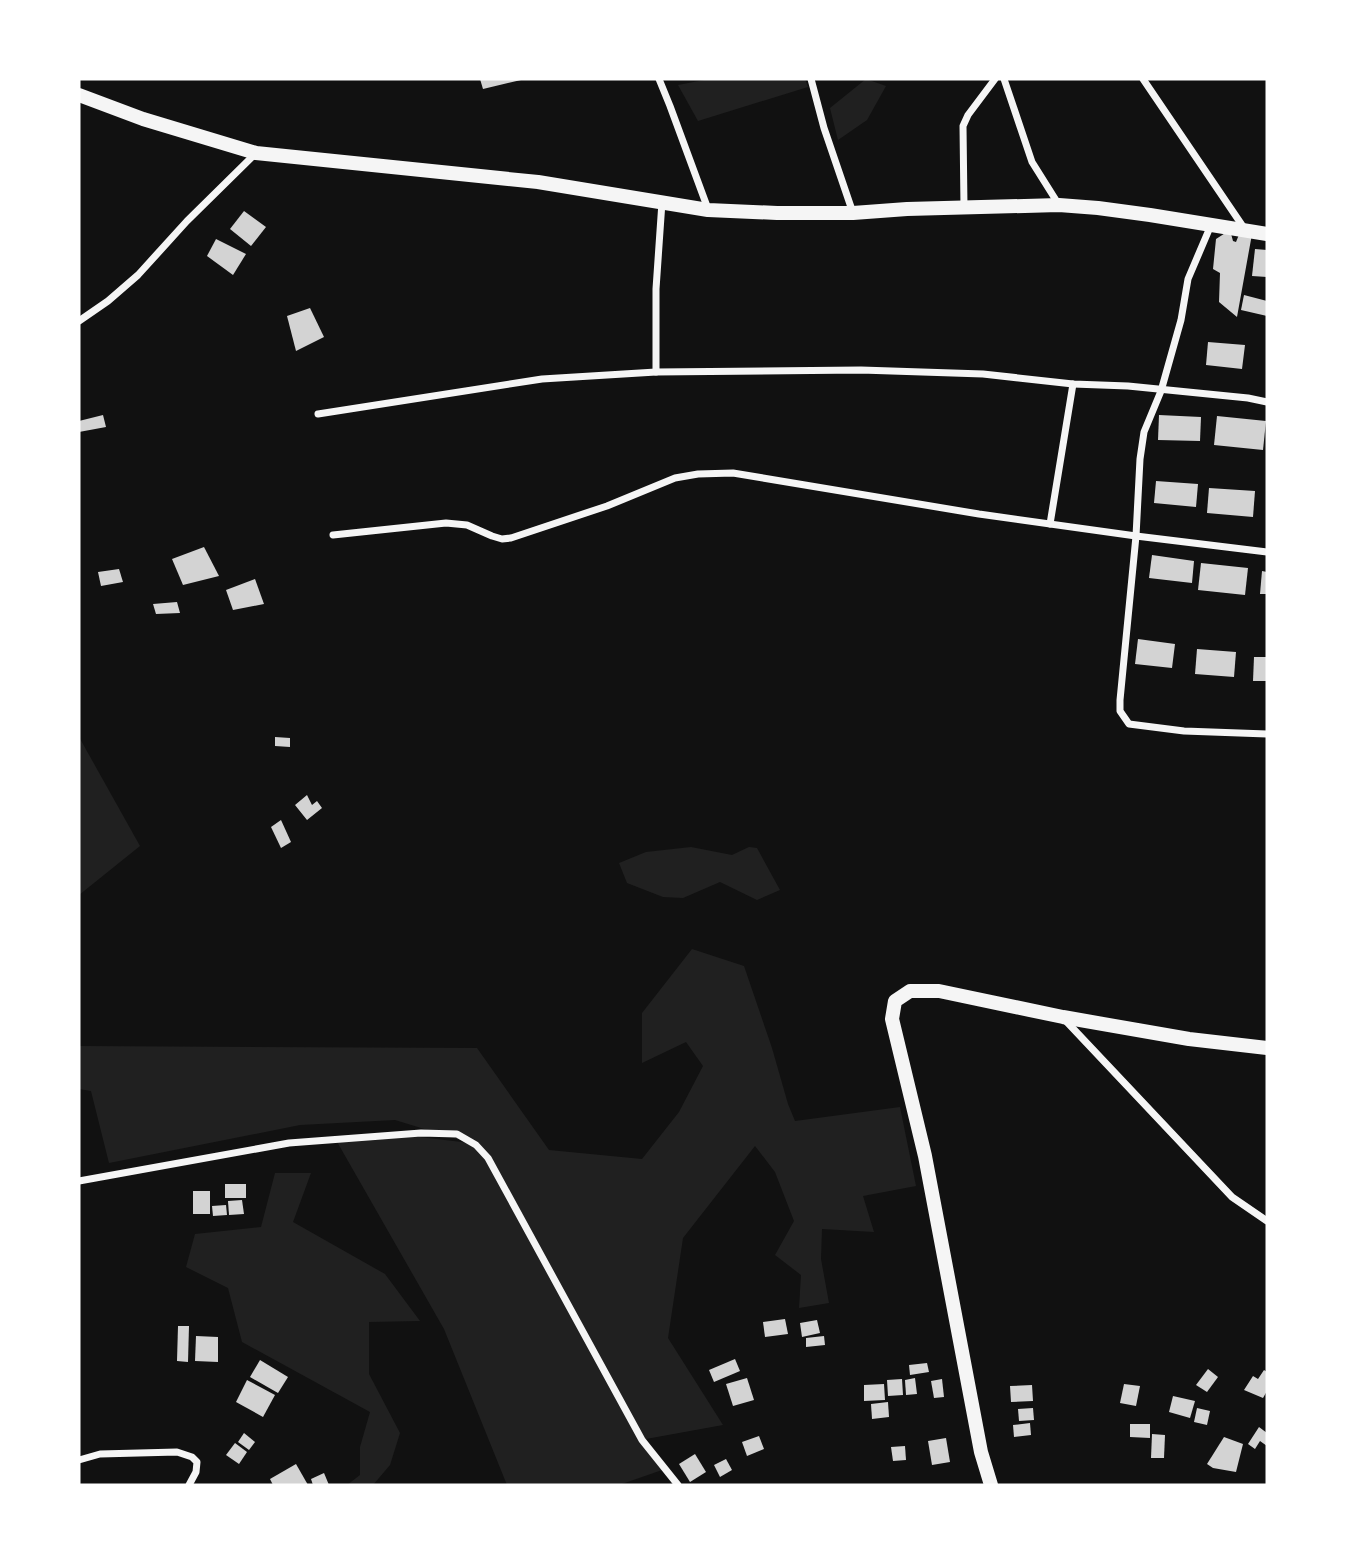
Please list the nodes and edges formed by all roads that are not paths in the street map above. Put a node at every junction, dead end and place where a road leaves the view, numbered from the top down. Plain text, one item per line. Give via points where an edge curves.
1 (659, 79) edge
2 (811, 79) edge
3 (995, 79) edge
4 (1004, 79) edge
5 (1143, 79) edge
6 (79, 94) edge
7 (256, 153) junction
8 (662, 202) junction
9 (1059, 205) junction
10 (964, 208) junction
11 (708, 210) junction
12 (853, 214) junction
13 (1212, 225) junction
14 (1246, 232) junction
15 (1267, 234) edge
16 (79, 321) edge
17 (656, 372) junction
18 (1073, 384) junction
19 (1161, 391) junction
20 (1267, 402) edge
21 (318, 414) dead end
22 (1050, 524) junction
23 (333, 535) dead end
24 (1136, 536) junction
25 (1267, 552) edge
26 (1267, 734) edge
27 (1063, 1017) junction
28 (1267, 1048) edge
29 (79, 1181) edge
30 (1267, 1221) edge
31 (79, 1460) edge
32 (189, 1485) edge
33 (678, 1485) edge
34 (991, 1485) edge

1 - 11 street
2 - 12 street
3 - 10 street via 963,126
4 - 9 street via 1032,162
5 - 14 street
6 - 7 main road
7 - 8 main road via 538,182
7 - 16 street via 138,275
8 - 11 main road
8 - 17 street
9 - 10 main road
9 - 13 main road
10 - 12 main road
11 - 12 main road
13 - 14 main road
13 - 19 street via 1188,279
14 - 15 main road
17 - 18 street via 861,369 983,374
17 - 21 street via 542,379
18 - 19 street
18 - 22 street
19 - 20 street
19 - 24 street via 1144,432
22 - 23 street via 733,473 675,478 511,538 446,523
22 - 24 street
24 - 25 street
24 - 26 street via 1119,700 1123,717 1129,724 1184,731
27 - 28 main road
27 - 30 street via 1232,1197
27 - 34 main road via 940,991 910,991 895,1001 892,1019 925,1156
29 - 33 street via 289,1143 457,1134 488,1158 642,1440
31 - 32 street via 100,1454 177,1452 197,1462

